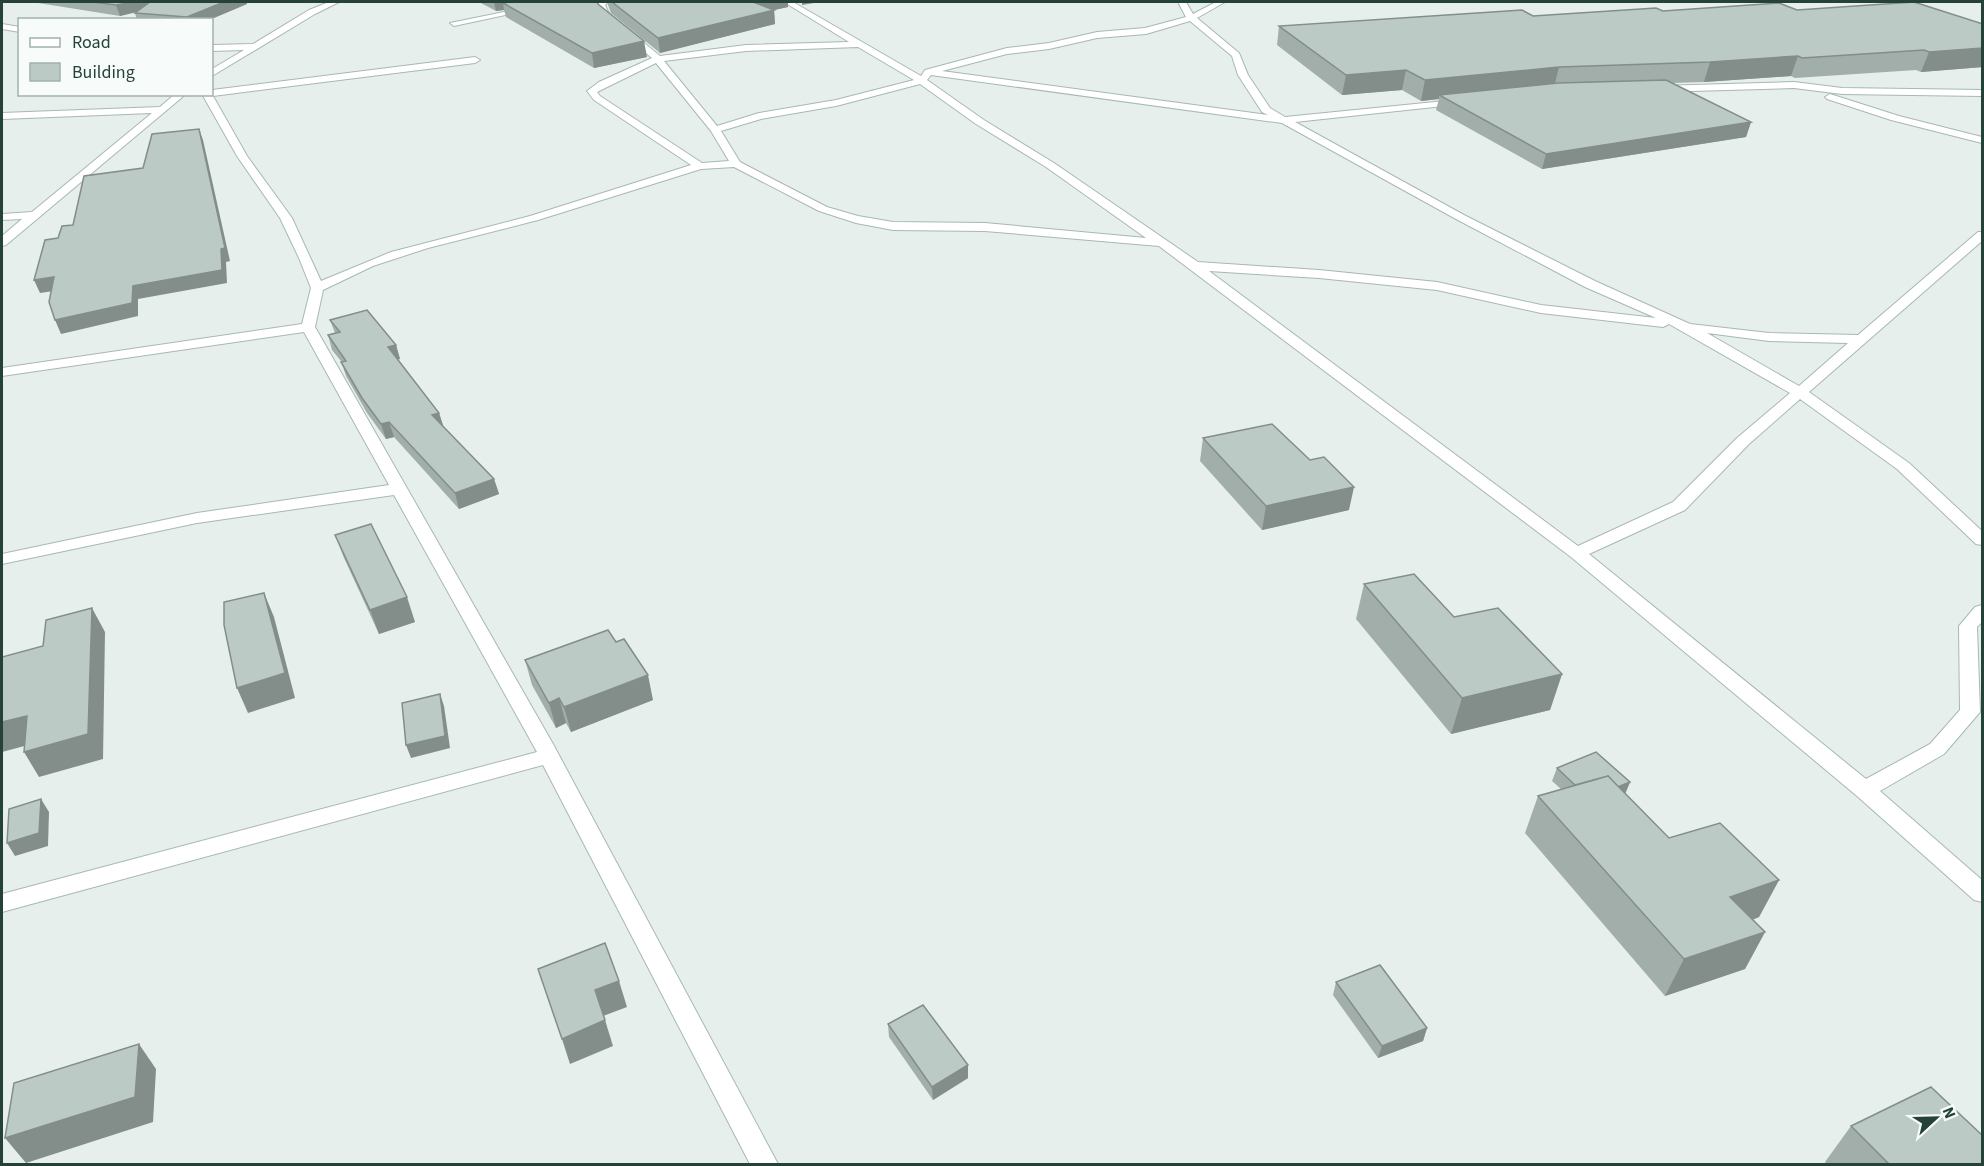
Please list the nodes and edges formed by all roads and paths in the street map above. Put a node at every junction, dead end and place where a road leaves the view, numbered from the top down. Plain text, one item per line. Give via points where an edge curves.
1 (335, 2) edge
2 (562, 2) edge
3 (604, 2) edge
4 (788, 2) edge
5 (1182, 2) edge
6 (1221, 2) edge
7 (1191, 18) junction
8 (454, 23) dead end
9 (2, 27) edge
10 (18, 30) edge
11 (860, 44) junction
12 (255, 47) junction
13 (213, 48) edge
14 (658, 59) junction
15 (475, 60) dead end
16 (213, 72) edge
17 (925, 76) junction
18 (1794, 85) junction
19 (1646, 89) edge
20 (213, 93) edge
21 (1983, 93) edge
22 (180, 96) edge
23 (208, 96) edge
24 (1471, 100) edge
25 (162, 110) junction
26 (2, 116) edge
27 (1281, 120) junction
28 (715, 130) junction
29 (1983, 140) edge
30 (736, 164) junction
31 (700, 166) junction
32 (35, 215) junction
33 (2, 217) edge
34 (1983, 236) edge
35 (2, 242) edge
36 (1161, 244) junction
37 (1195, 266) junction
38 (317, 288) junction
39 (1683, 325) junction
40 (308, 327) junction
41 (1860, 339) junction
42 (2, 372) edge
43 (1800, 393) junction
44 (399, 489) junction
45 (1983, 540) edge
46 (1577, 553) junction
47 (2, 560) edge
48 (1983, 611) edge
49 (549, 756) junction
50 (1865, 790) junction
51 (1983, 893) edge
52 (2, 903) edge
53 (764, 1164) edge

1 - 12 street
2 - 8 street
3 - 14 street via 601,5 605,15
4 - 11 street
5 - 7 street
6 - 7 street
7 - 17 street via 1146,30 1007,51
7 - 27 street via 1236,55 1243,75 1266,110
9 - 10 street
11 - 14 street via 746,48
11 - 17 street
12 - 13 street
12 - 16 street
14 - 28 street
14 - 31 street via 592,91 597,99
15 - 20 street
17 - 27 street
17 - 28 street via 836,103 759,116
17 - 36 street via 980,122 1050,165
18 - 19 street
18 - 21 street via 1818,90
18 - 29 street via 1895,118
22 - 25 street
23 - 38 street via 242,156 286,218
24 - 27 street
25 - 26 street
25 - 32 street
27 - 39 street via 1570,274
28 - 30 street
30 - 31 street
30 - 36 street via 823,209 865,221 893,226 985,227
31 - 38 street via 538,217 377,259
32 - 33 street
32 - 35 street
34 - 41 street
36 - 37 street
37 - 39 street via 1437,286 1541,309
37 - 46 street
38 - 40 street
39 - 41 street via 1769,337
39 - 43 street
40 - 42 street
40 - 44 street
41 - 43 street
43 - 45 street via 1903,466
43 - 46 street via 1743,441 1679,506
44 - 47 street via 197,518
44 - 49 street
46 - 50 street
48 - 50 street via 1968,626 1970,712 1937,749
49 - 52 street
49 - 53 street
50 - 51 street

